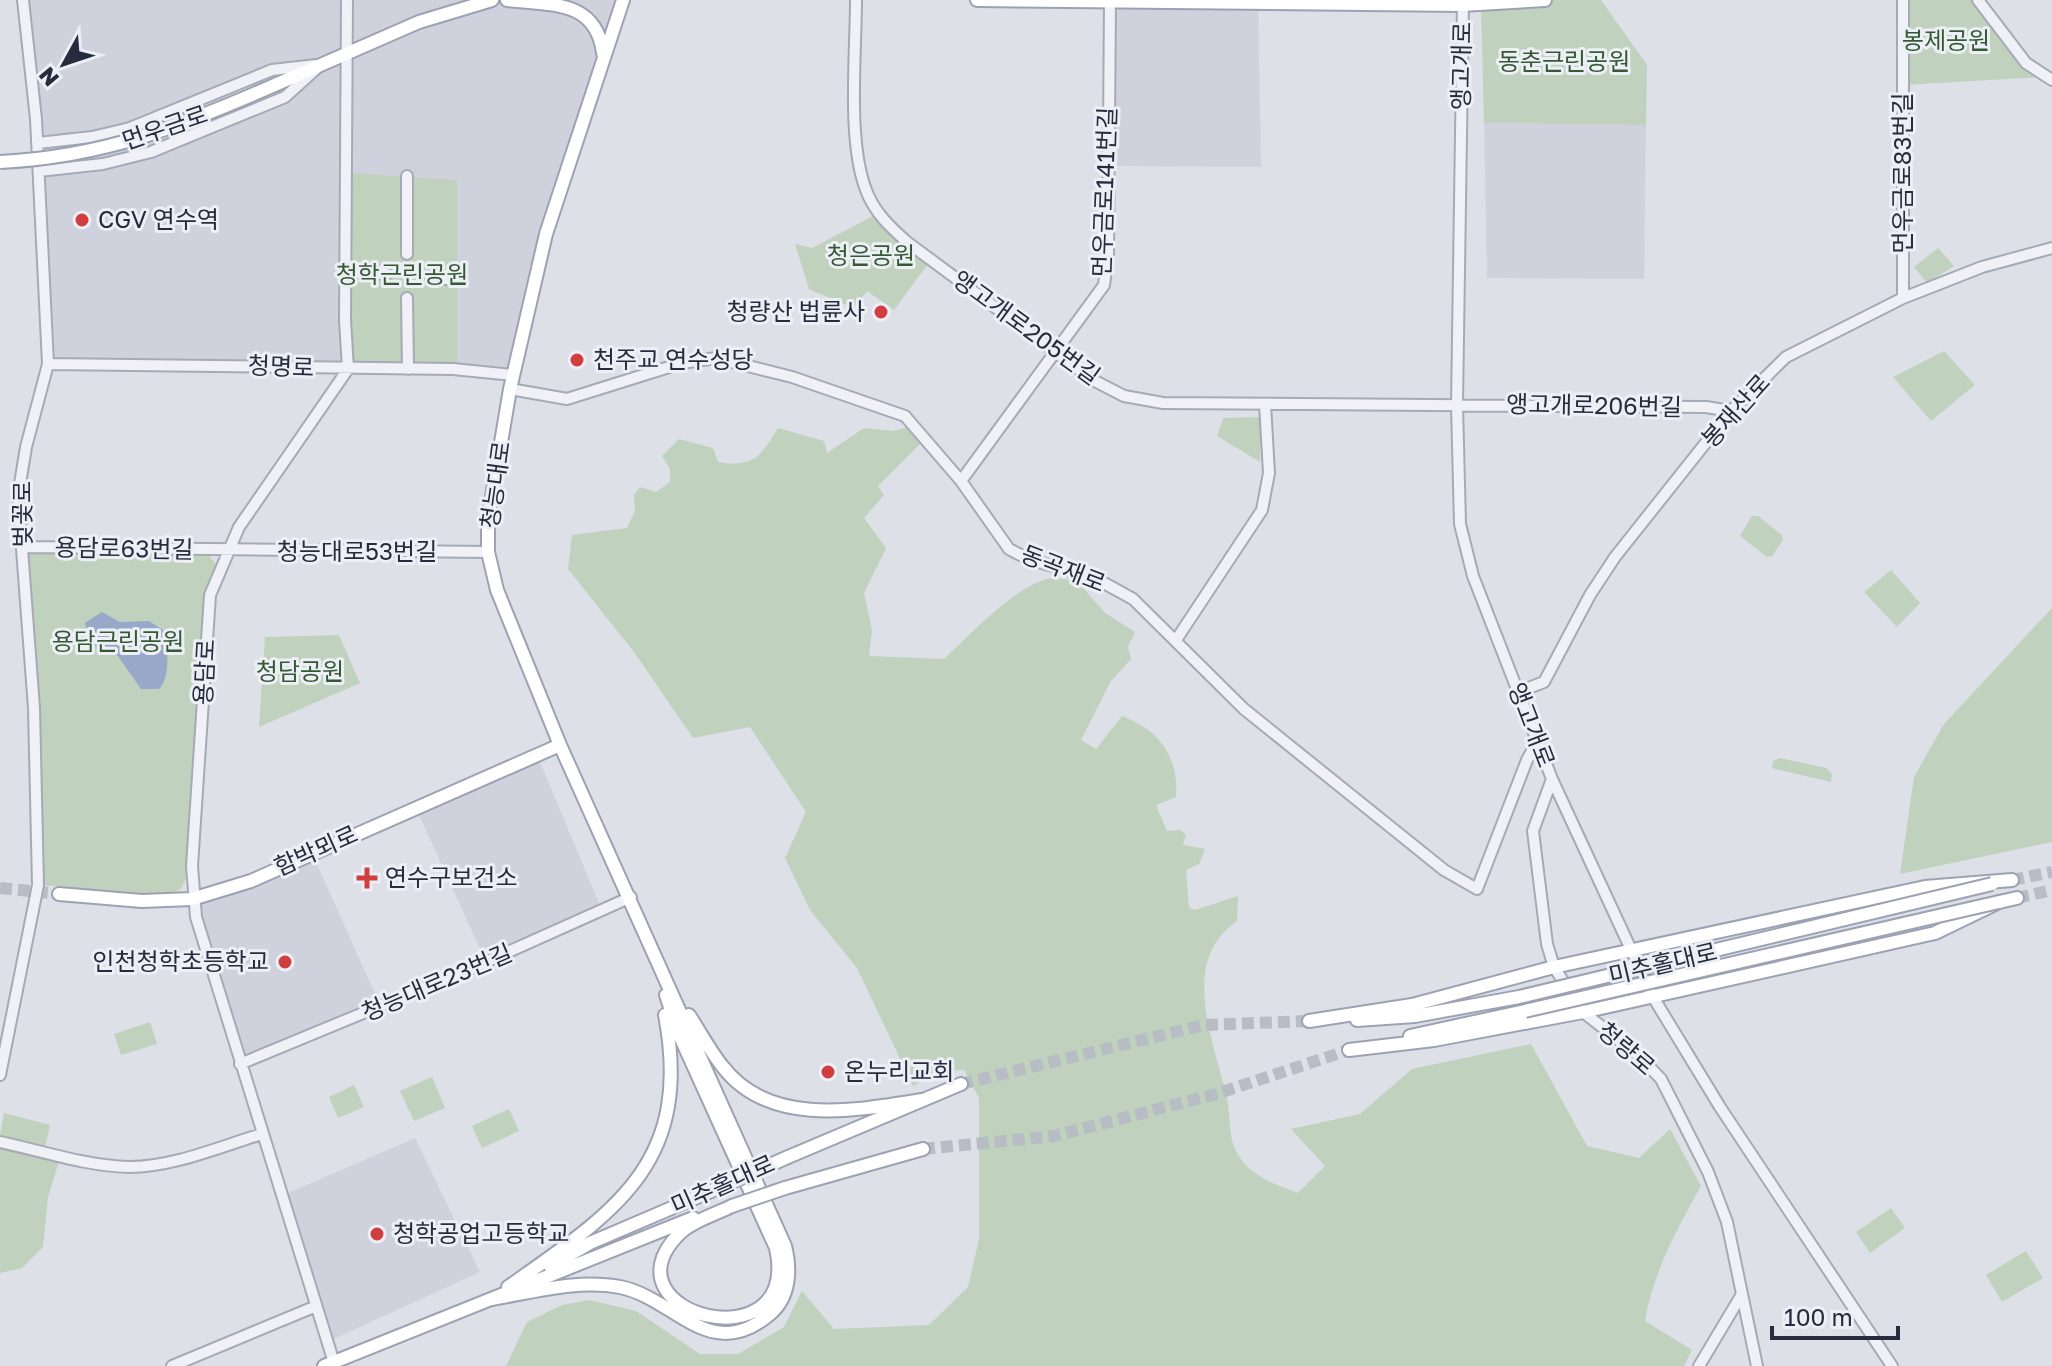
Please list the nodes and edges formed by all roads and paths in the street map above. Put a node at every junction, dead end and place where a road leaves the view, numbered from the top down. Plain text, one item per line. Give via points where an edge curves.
1 (23, 0) edge
2 (347, 0) edge
3 (492, 0) edge
4 (507, 0) edge
5 (623, 0) edge
6 (856, 0) edge
7 (977, 0) edge
8 (1545, 0) edge
9 (1903, 0) edge
10 (1978, 0) edge
11 (1110, 1) edge
12 (1462, 2) edge
13 (347, 54) junction
14 (604, 58) junction
15 (322, 64) junction
16 (2052, 80) edge
17 (38, 143) junction
18 (0, 162) edge
19 (39, 171) junction
20 (407, 176) dead end
21 (2052, 248) edge
22 (407, 254) dead end
23 (345, 272) junction
24 (387, 274) dead end
25 (430, 277) dead end
26 (455, 280) dead end
27 (407, 298) dead end
28 (1903, 298) junction
29 (1056, 352) junction
30 (48, 364) junction
31 (348, 369) junction
32 (408, 369) junction
33 (513, 375) junction
34 (510, 389) junction
35 (1265, 404) junction
36 (1457, 405) junction
37 (1731, 411) junction
38 (961, 481) junction
39 (22, 547) junction
40 (227, 552) junction
41 (488, 552) junction
42 (1176, 640) junction
43 (1518, 692) junction
44 (1537, 742) junction
45 (560, 745) junction
46 (1552, 779) junction
47 (2012, 880) tunnel mouth
48 (1992, 884) junction
49 (59, 894) tunnel mouth
50 (631, 897) junction
51 (2017, 898) tunnel mouth
52 (192, 899) junction
53 (1999, 902) junction
54 (1631, 951) junction
55 (654, 953) junction
56 (1554, 967) junction
57 (1653, 997) junction
58 (1583, 1012) junction
59 (240, 1064) junction
60 (0, 1075) edge
61 (961, 1084) tunnel mouth
62 (922, 1100) junction
63 (262, 1134) junction
64 (0, 1142) edge
65 (923, 1149) tunnel mouth
66 (732, 1206) junction
67 (1742, 1294) junction
68 (492, 1299) junction
69 (314, 1307) junction
70 (331, 1365) edge
71 (172, 1366) edge
72 (1699, 1366) edge
73 (1757, 1366) edge
74 (1892, 1366) edge

1 - 17 street, 벚꽃로
2 - 13 street
3 - 13 main road, 먼우금로 via 419,22
4 - 14 main road via 582,11 598,29
5 - 14 main road, 청능대로
6 - 29 street, 앵고개로205번길 via 856,159 866,192 883,220 907,242
7 - 11 main road
8 - 12 main road
9 - 28 street, 먼우금로83번길
10 - 16 street via 2026,63
11 - 12 main road
11 - 29 street, 먼우금로141번길 via 1106,272 1104,285
12 - 36 street, 앵고개로
13 - 15 main road, 먼우금로
13 - 23 street
14 - 33 main road, 청능대로 via 546,234
15 - 17 street, 먼우금로 via 272,70 130,128
15 - 18 main road, 먼우금로, bridge via 150,137 59,158
15 - 19 street, 먼우금로 via 285,97 151,152
17 - 19 street, 벚꽃로
19 - 30 street, 벚꽃로
20 - 22 street
21 - 28 street, 봉재산로 via 1982,267
23 - 24 street
23 - 31 street
25 - 26 street
27 - 32 street
28 - 37 street, 봉재산로 via 1786,357
29 - 35 street, 앵고개로205번길 via 1124,396 1163,403
29 - 38 street, 먼우금로141번길
30 - 31 street, 청명로
30 - 39 street, 벚꽃로 via 18,496
31 - 32 street, 청명로
31 - 40 street, 용담로
32 - 33 street, 청명로
33 - 34 main road, 청능대로
34 - 38 street, 동곡재로 via 567,399 699,359 731,361 905,416
34 - 41 main road, 청능대로 via 488,520
35 - 36 street, 앵고개로205번길
35 - 42 street via 1269,473 1262,510
36 - 37 street, 앵고개로206번길
36 - 43 street, 앵고개로 via 1460,524 1473,576
37 - 43 street, 봉재산로 via 1615,557 1544,682
38 - 42 street, 동곡재로 via 1009,549 1095,578 1133,599
39 - 40 street, 용담로63번길
39 - 60 street, 벚꽃로 via 34,708 38,885
40 - 41 street, 청능대로53번길
40 - 52 street, 용담로 via 210,595
41 - 45 main road, 청능대로 via 497,590
42 - 44 street, 동곡재로 via 1244,709 1444,870 1477,889
43 - 44 street, 앵고개로
44 - 46 street, 앵고개로
45 - 50 main road, 청능대로
45 - 52 main road, 함박뫼로 via 251,881
46 - 54 street, 앵고개로
46 - 56 street, 청량로 via 1533,831
47 - 48 main road, 미추홀대로
48 - 54 main road via 1925,887
48 - 56 main road, 미추홀대로, bridge via 1519,997 1392,1019 1309,1021 1412,1005
49 - 52 main road, 함박뫼로
50 - 55 main road, 청능대로
50 - 59 street, 청능대로23번길
51 - 53 main road, 미추홀대로
52 - 59 street, 용담로
53 - 57 main road via 1935,933
53 - 58 main road, 미추홀대로, bridge via 1349,1050
54 - 56 main road
54 - 57 street, 앵고개로
55 - 62 main road via 724,1070 752,1092 825,1113
55 - 66 main road via 678,1032 780,1266 772,1295 752,1314 737,1321 709,1322 670,1295 661,1273 665,1250 680,1232
55 - 68 main road via 672,1077 667,1121 646,1168 603,1219
55 - 68 main road via 785,1246 789,1263 783,1296 760,1322 728,1334 694,1327 623,1288 594,1284
56 - 58 street, 청량로
57 - 58 main road
57 - 74 street, 앵고개로
58 - 67 street, 청량로 via 1661,1079 1727,1222
59 - 63 street, 용담로
61 - 62 main road, 미추홀대로
62 - 68 main road, 미추홀대로, bridge via 590,1243
63 - 64 street via 171,1162 128,1167
63 - 69 street, 용담로
65 - 66 main road, 미추홀대로, bridge
66 - 68 main road, 미추홀대로
67 - 72 street
67 - 73 street, 청량로
68 - 70 main road, 미추홀대로
69 - 70 street, 용담로
69 - 71 street

